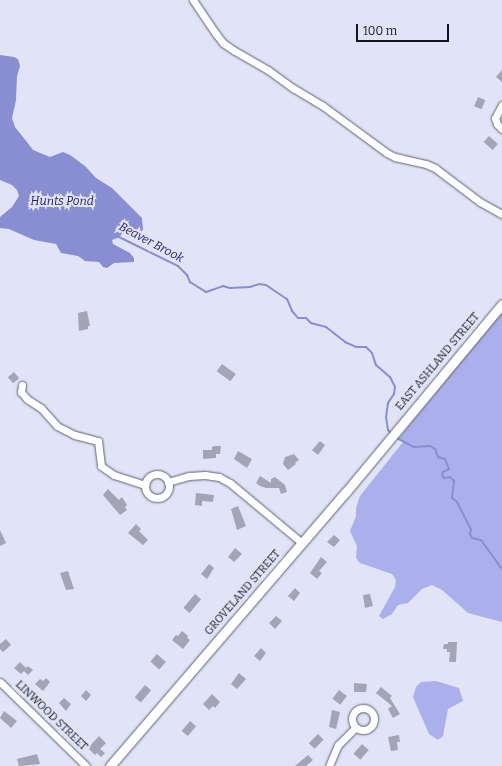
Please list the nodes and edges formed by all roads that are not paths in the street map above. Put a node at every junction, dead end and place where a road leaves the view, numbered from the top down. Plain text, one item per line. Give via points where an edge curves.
1 (193, 0) edge
2 (502, 105) edge
3 (502, 129) edge
4 (502, 214) edge
5 (502, 304) edge
6 (22, 385) dead end
7 (393, 436) joint
8 (168, 482) junction
9 (145, 486) junction
10 (302, 543) junction
11 (0, 682) edge
12 (355, 728) dead end
13 (86, 766) edge
14 (110, 766) edge
15 (329, 766) edge

1 - 4 street via 216,34 234,51 323,106 387,153 426,164 480,202
2 - 3 street via 495,118
5 - 7 main road, EAST ASHLAND STREET
6 - 9 street via 20,392 41,408 57,426 75,435 98,441 101,466 114,475
7 - 10 main road, GROVELAND STREET
8 - 9 street via 164,476 153,474 147,478
8 - 9 street via 167,492 157,498 150,496
8 - 10 street via 189,476 219,477 230,483
10 - 14 main road, GROVELAND STREET
11 - 13 street, LINWOOD STREET
12 - 15 street via 338,745

